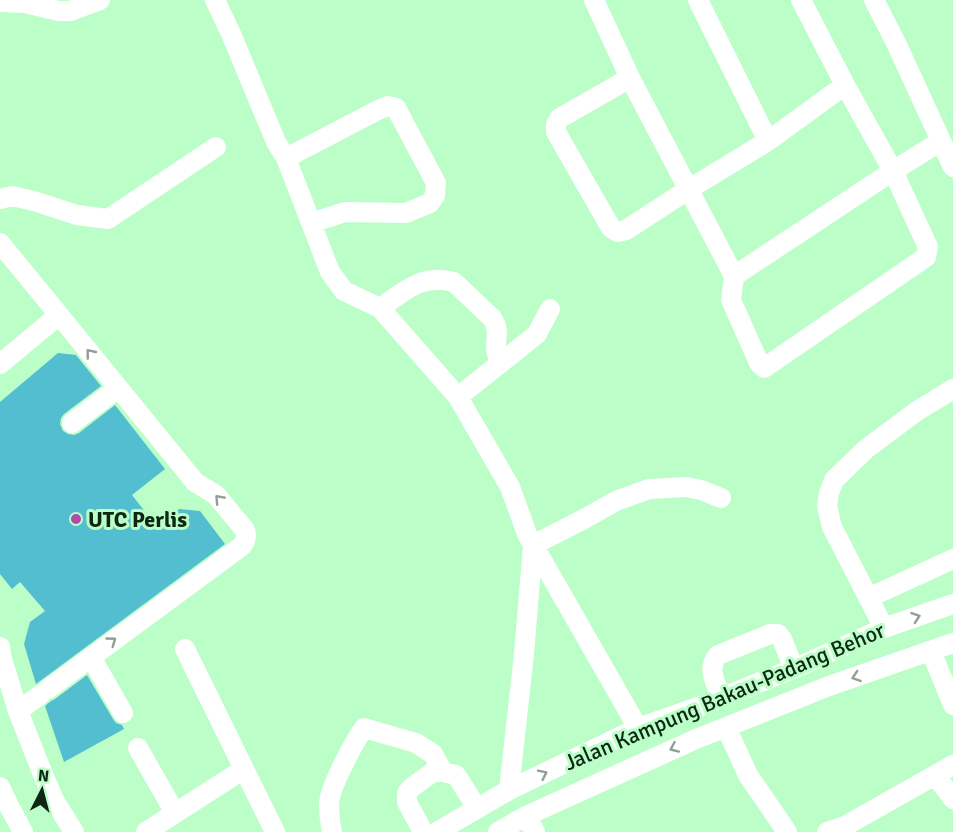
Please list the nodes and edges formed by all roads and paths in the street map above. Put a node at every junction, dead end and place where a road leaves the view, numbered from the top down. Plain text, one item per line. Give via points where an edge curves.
1 (100, 0) edge
2 (215, 0) edge
3 (594, 0) edge
4 (698, 0) edge
5 (801, 0) edge
6 (874, 0) edge
7 (0, 2) edge
8 (630, 78) junction
9 (845, 85) junction
10 (768, 141) junction
11 (941, 141) junction
12 (216, 147) dead end
13 (286, 158) junction
14 (953, 166) edge
15 (893, 171) junction
16 (688, 189) junction
17 (0, 199) edge
18 (311, 223) junction
19 (0, 243) edge
20 (734, 276) junction
21 (381, 308) junction
22 (550, 309) dead end
23 (59, 315) junction
24 (501, 363) junction
25 (0, 364) edge
26 (118, 388) junction
27 (953, 389) edge
28 (458, 397) junction
29 (72, 423) dead end
30 (722, 498) dead end
31 (533, 545) junction
32 (953, 560) edge
33 (868, 598) junction
34 (953, 604) edge
35 (884, 628) junction
36 (953, 643) edge
37 (0, 647) edge
38 (185, 649) dead end
39 (931, 651) junction
40 (91, 657) junction
41 (794, 669) junction
42 (721, 698) junction
43 (953, 705) edge
44 (18, 711) junction
45 (123, 713) dead end
46 (726, 727) junction
47 (638, 728) junction
48 (138, 748) dead end
49 (953, 765) edge
50 (244, 769) junction
51 (443, 772) junction
52 (936, 776) junction
53 (0, 787) edge
54 (509, 790) junction
55 (953, 799) edge
56 (477, 808) junction
57 (175, 813) junction
58 (531, 824) edge
59 (23, 832) edge
60 (74, 832) edge
61 (146, 832) edge
62 (275, 832) edge
63 (332, 832) edge
64 (423, 832) edge
65 (436, 832) edge
66 (498, 832) edge
67 (787, 832) edge
68 (827, 832) edge

1 - 7 street via 70,11
2 - 13 street
3 - 8 street
4 - 10 street
5 - 9 street
6 - 11 street
8 - 16 street
8 - 16 street via 560,118 555,132 611,228 618,232
9 - 10 street
9 - 15 street
10 - 16 street
11 - 14 street
11 - 15 street
12 - 17 street via 108,219 77,215 12,196
13 - 18 street
13 - 18 street via 388,106 396,108 436,183 430,203 406,213 345,212
15 - 20 street
15 - 20 street via 928,248 926,256 764,368 731,300
16 - 20 street
18 - 21 street via 330,272 344,291
19 - 23 street
21 - 24 street via 417,283 454,282 492,318
21 - 28 street
22 - 24 street via 537,334
23 - 25 street
26 -> 23 street
24 - 28 street
26 - 29 street
40 -> 26 street via 242,546 246,539 245,530 216,495 190,477
27 - 33 street via 866,449 834,480 828,506 832,527
28 - 31 street via 510,488
30 - 31 street via 686,487 649,489 616,501
31 - 47 street
31 - 54 street
32 - 33 street
33 - 35 street
35 -> 34 street, Jalan Kampung Bakau-Padang Behor
35 - 41 street, Jalan Kampung Bakau-Padang Behor
36 - 39 street, Jalan Kampung Bakau-Padang Behor
37 - 44 street
38 - 50 street
39 - 43 street
39 -> 46 street, Jalan Kampung Bakau-Padang Behor
40 - 44 street
40 - 45 street
41 - 42 street, Jalan Kampung Bakau-Padang Behor
41 - 42 street via 782,639 778,634 770,634 713,660 711,668
42 - 47 street, Jalan Kampung Bakau-Padang Behor
44 - 60 street via 54,800
46 -> 58 street, Jalan Kampung Bakau-Padang Behor via 696,738
46 - 67 street via 748,775
54 -> 47 street, Jalan Kampung Bakau-Padang Behor
48 - 57 street
49 - 52 street
50 - 57 street
50 - 62 street
51 - 56 street via 456,775
51 - 63 street via 433,754 416,743 364,729 329,801
51 - 64 street via 433,772 407,793
52 - 55 street
52 - 68 street
53 - 59 street
54 - 56 street, Jalan Kampung Bakau-Padang Behor
56 - 65 street, Jalan Kampung Bakau-Padang Behor
57 - 61 street
58 - 66 street, Jalan Kampung Bakau-Padang Behor

